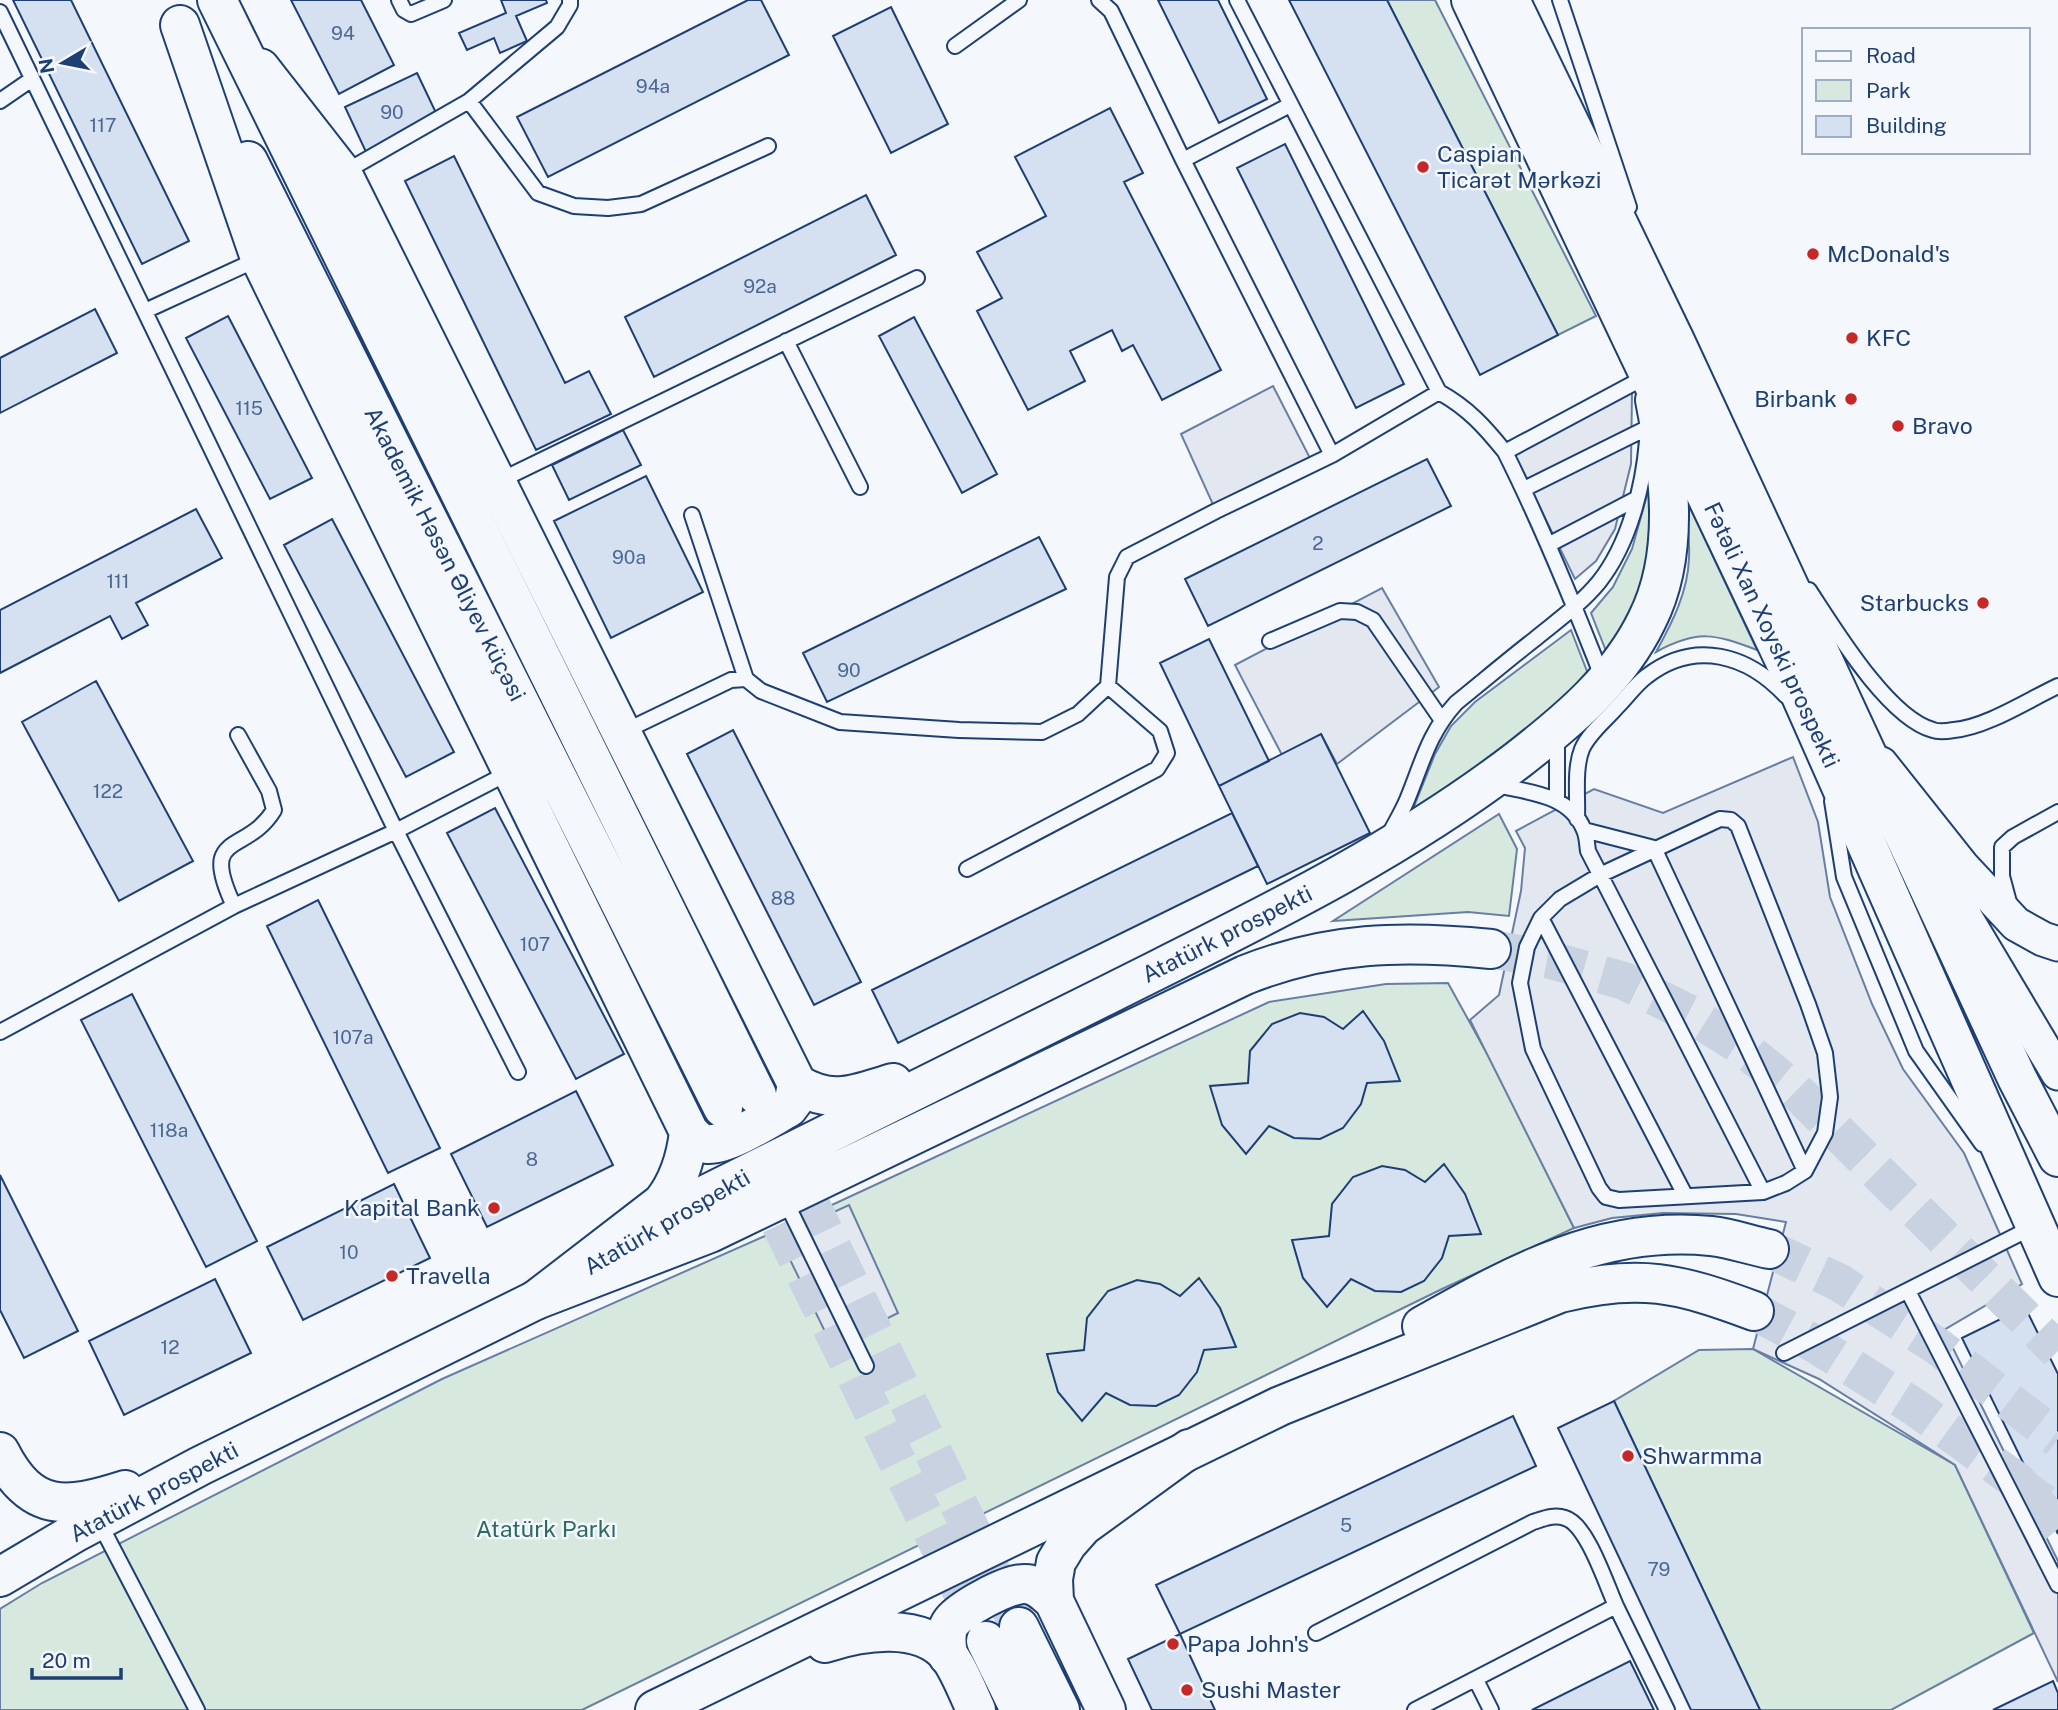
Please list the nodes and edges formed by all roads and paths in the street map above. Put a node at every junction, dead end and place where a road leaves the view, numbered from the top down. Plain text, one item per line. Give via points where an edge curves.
1 (399, 0) edge
2 (444, 0) edge
3 (1019, 0) edge
4 (1099, 0) edge
5 (1237, 0) edge
6 (1471, 0) edge
7 (1510, 0) edge
8 (1560, 0) edge
9 (573, 2) edge
10 (0, 12) edge
11 (173, 13) edge
12 (225, 17) edge
13 (955, 46) dead end
14 (32, 79) junction
15 (469, 101) junction
16 (0, 102) edge
17 (1290, 105) junction
18 (768, 146) dead end
19 (1183, 160) junction
20 (342, 173) junction
21 (260, 258) junction
22 (917, 278) dead end
23 (145, 311) junction
24 (786, 341) junction
25 (1675, 341) junction
26 (1650, 374) junction
27 (1439, 392) junction
28 (1649, 427) junction
29 (1505, 453) junction
30 (1332, 455) junction
31 (498, 482) junction
32 (860, 487) dead end
33 (1524, 489) junction
34 (1747, 498) junction
35 (1636, 499) junction
36 (692, 515) dead end
37 (1548, 545) junction
38 (1575, 607) junction
39 (1270, 641) dead end
40 (746, 680) junction
41 (1604, 682) junction
42 (1108, 686) junction
43 (2058, 686) edge
44 (1441, 719) junction
45 (1558, 729) junction
46 (624, 732) junction
47 (238, 735) dead end
48 (1839, 737) junction
49 (513, 770) junction
50 (1488, 783) junction
51 (1557, 799) junction
52 (2058, 812) edge
53 (1581, 825) junction
54 (396, 831) junction
55 (1654, 848) junction
56 (1379, 854) junction
57 (967, 869) dead end
58 (1600, 875) junction
59 (234, 906) junction
60 (1541, 918) junction
61 (2016, 924) junction
62 (2058, 944) edge
63 (1491, 949) tunnel mouth
64 (0, 1032) edge
65 (980, 1059) junction
66 (518, 1072) dead end
67 (2058, 1073) edge
68 (797, 1084) junction
69 (689, 1132) junction
70 (2058, 1157) edge
71 (1805, 1171) junction
72 (1763, 1192) junction
73 (1685, 1195) junction
74 (784, 1198) junction
75 (2028, 1212) junction
76 (1769, 1249) tunnel mouth
77 (2058, 1277) edge
78 (1908, 1291) junction
79 (536, 1300) junction
80 (1754, 1311) tunnel mouth
81 (1784, 1353) dead end
82 (866, 1366) dead end
83 (1280, 1406) junction
84 (1189, 1449) junction
85 (0, 1452) edge
86 (200, 1466) junction
87 (98, 1521) junction
88 (0, 1577) edge
89 (2058, 1585) edge
90 (1054, 1601) junction
91 (1616, 1606) junction
92 (1316, 1633) dead end
93 (948, 1656) junction
94 (724, 1678) junction
95 (1476, 1680) junction
96 (197, 1710) edge
97 (654, 1710) edge
98 (976, 1710) edge
99 (1020, 1710) edge
100 (1060, 1710) edge
101 (1106, 1710) edge
102 (1416, 1710) edge
103 (1491, 1710) edge
104 (1667, 1710) edge

1 - 2 lane via 411,15
3 - 13 lane
4 - 19 lane via 1111,11
5 - 17 lane
6 - 26 main road, Fətəli Xan Xoyski prospekti
7 - 25 main road, Fətəli Xan Xoyski prospekti
8 - 25 lane
9 - 15 lane via 557,27
10 - 14 lane
11 - 12 main road, Akademik Həsən Əliyev küçəsi via 740,1101
11 - 21 main road
12 - 20 main road
14 - 16 lane
14 - 23 lane
15 - 18 lane via 538,193 574,206 641,204
15 - 20 lane
17 - 19 lane
17 - 27 lane
19 - 30 lane
20 - 31 main road
21 - 23 lane
21 - 49 main road
22 - 24 lane
23 - 54 lane
24 - 31 lane
24 - 32 lane
25 - 34 main road, Fətəli Xan Xoyski prospekti
26 - 28 lane
26 - 29 lane
26 - 41 main road, Atatürk prospekti via 1667,467 1668,538 1661,582 1648,620
26 - 48 main road, Fətəli Xan Xoyski prospekti
27 - 29 lane via 1482,422
27 - 30 lane
28 - 33 lane
28 - 35 lane
29 - 33 lane
30 - 42 lane via 1127,558 1117,577
31 - 46 main road
33 - 37 lane
34 - 43 lane via 1849,650 1886,696 1913,719 1933,730 1957,730
34 - 48 main road, Fətəli Xan Xoyski prospekti
35 - 37 lane
35 - 38 lane via 1612,561
36 - 40 lane
37 - 38 lane
38 - 41 lane
38 - 44 lane
39 - 44 lane via 1340,611 1357,612 1373,620
40 - 42 lane via 761,691 840,722 1042,732 1077,714
40 - 46 lane via 731,680
41 - 45 main road, Atatürk prospekti
42 - 57 lane via 1160,731 1167,753 1157,769
44 - 56 lane
45 - 50 main road, Atatürk prospekti
45 - 51 lane
46 - 68 main road
47 - 59 lane via 270,791 274,810 267,822 223,856 220,871
48 - 53 lane via 1746,665 1724,656 1676,659 1645,677 1582,748 1578,767
48 - 61 street
48 - 67 street
48 - 70 main road, Fətəli Xan Xoyski prospekti
48 - 75 main road, Fətəli Xan Xoyski prospekti
49 - 54 lane
49 - 69 main road
50 - 51 lane
50 - 56 main road, Atatürk prospekti
51 - 53 lane
52 - 61 lane via 2002,847 2001,876
53 - 55 lane
53 - 58 lane
54 - 59 lane
54 - 66 lane
55 - 58 lane
55 - 71 lane
55 - 71 lane via 1720,819 1731,820 1738,827 1825,1053 1830,1097 1825,1133
56 - 65 main road, Atatürk prospekti
58 - 60 lane via 1560,898
58 - 72 lane
59 - 64 lane
60 - 73 lane
60 - 73 lane via 1527,947 1520,983 1533,1049 1599,1188 1606,1197 1619,1200
61 - 62 street
63 - 74 main road, Atatürk prospekti via 1384,943 1279,962
65 - 68 main road via 840,1097 816,1095
65 - 79 main road, Atatürk prospekti via 694,1201
68 - 69 main road via 788,1108 731,1138 704,1143
69 - 79 main road via 680,1173 662,1203
71 - 72 lane
72 - 73 lane
74 - 79 main road, Atatürk prospekti via 710,1233
74 - 82 lane
75 - 77 main road, Fətəli Xan Xoyski prospekti
75 - 78 lane
76 - 83 main road via 1713,1236 1664,1234 1587,1247 1505,1279
78 - 81 lane
78 - 89 lane
79 - 86 main road, Atatürk prospekti
80 - 83 main road via 1678,1286 1622,1281 1590,1285 1527,1305
83 - 84 main road
84 - 90 main road via 1083,1526 1067,1544 1056,1562
84 - 94 main road
85 - 86 main road via 28,1490 52,1502 70,1504
86 - 87 main road, Atatürk prospekti
87 - 88 main road, Atatürk prospekti
87 - 96 lane
90 - 93 main road via 1030,1584 1008,1587 959,1614 946,1637
90 - 101 main road
91 - 92 lane via 1584,1535 1576,1524 1559,1516 1533,1522
91 - 95 lane
91 - 104 lane
93 - 94 main road via 929,1641 906,1633 881,1632 845,1637
93 - 98 main road
94 - 97 main road
95 - 102 lane
95 - 103 lane
99 - 100 main road via 1002,1634

